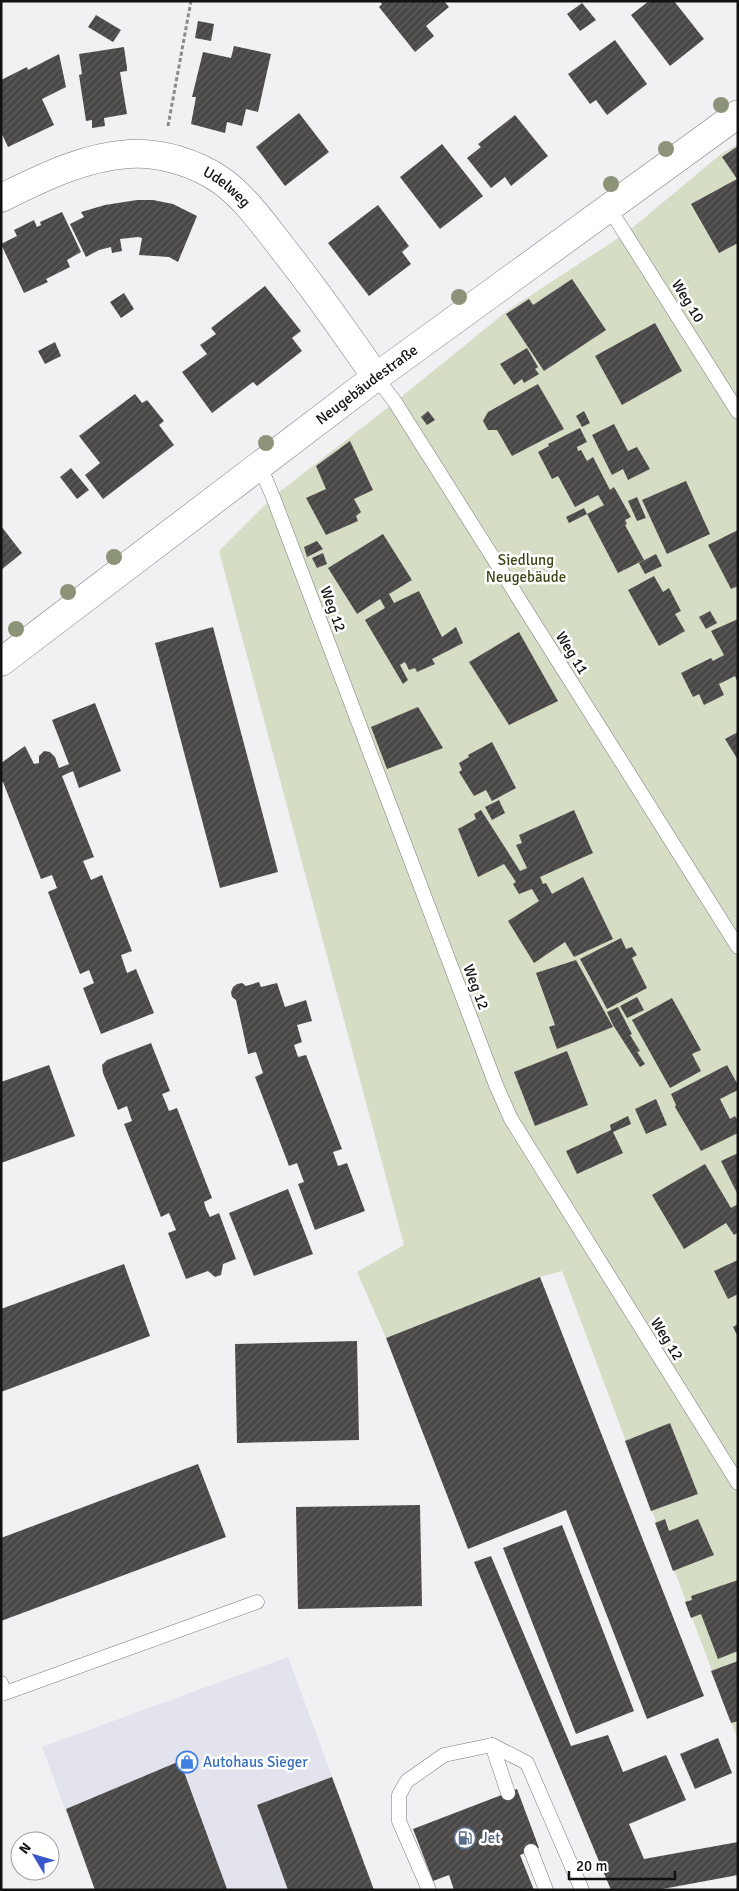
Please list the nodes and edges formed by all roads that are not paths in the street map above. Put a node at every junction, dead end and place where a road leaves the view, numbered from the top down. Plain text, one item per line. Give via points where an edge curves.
1 (738, 114) edge
2 (1, 198) edge
3 (609, 208) junction
4 (376, 378) junction
5 (738, 412) edge
6 (260, 466) junction
7 (1, 662) edge
8 (738, 947) edge
9 (738, 1483) edge
10 (257, 1602) dead end
11 (1, 1684) edge
12 (492, 1745) junction
13 (508, 1793) dead end
14 (530, 1851) dead end
15 (428, 1890) edge
16 (546, 1890) edge
17 (582, 1890) edge

1 - 3 street, Neugebäudestraße
2 - 4 street, Udelweg via 76,164 130,154 163,156 197,166 245,202 309,282
3 - 4 street, Neugebäudestraße
3 - 5 lane, Weg 10
4 - 6 street, Neugebäudestraße
4 - 8 lane, Weg 11 via 395,402
6 - 7 street, Neugebäudestraße
6 - 9 lane, Weg 12 via 511,1119
10 - 11 lane via 5,1693
12 - 13 lane
12 - 15 lane via 444,1755 407,1781 399,1795 399,1821
12 - 17 lane via 527,1763
14 - 16 lane

